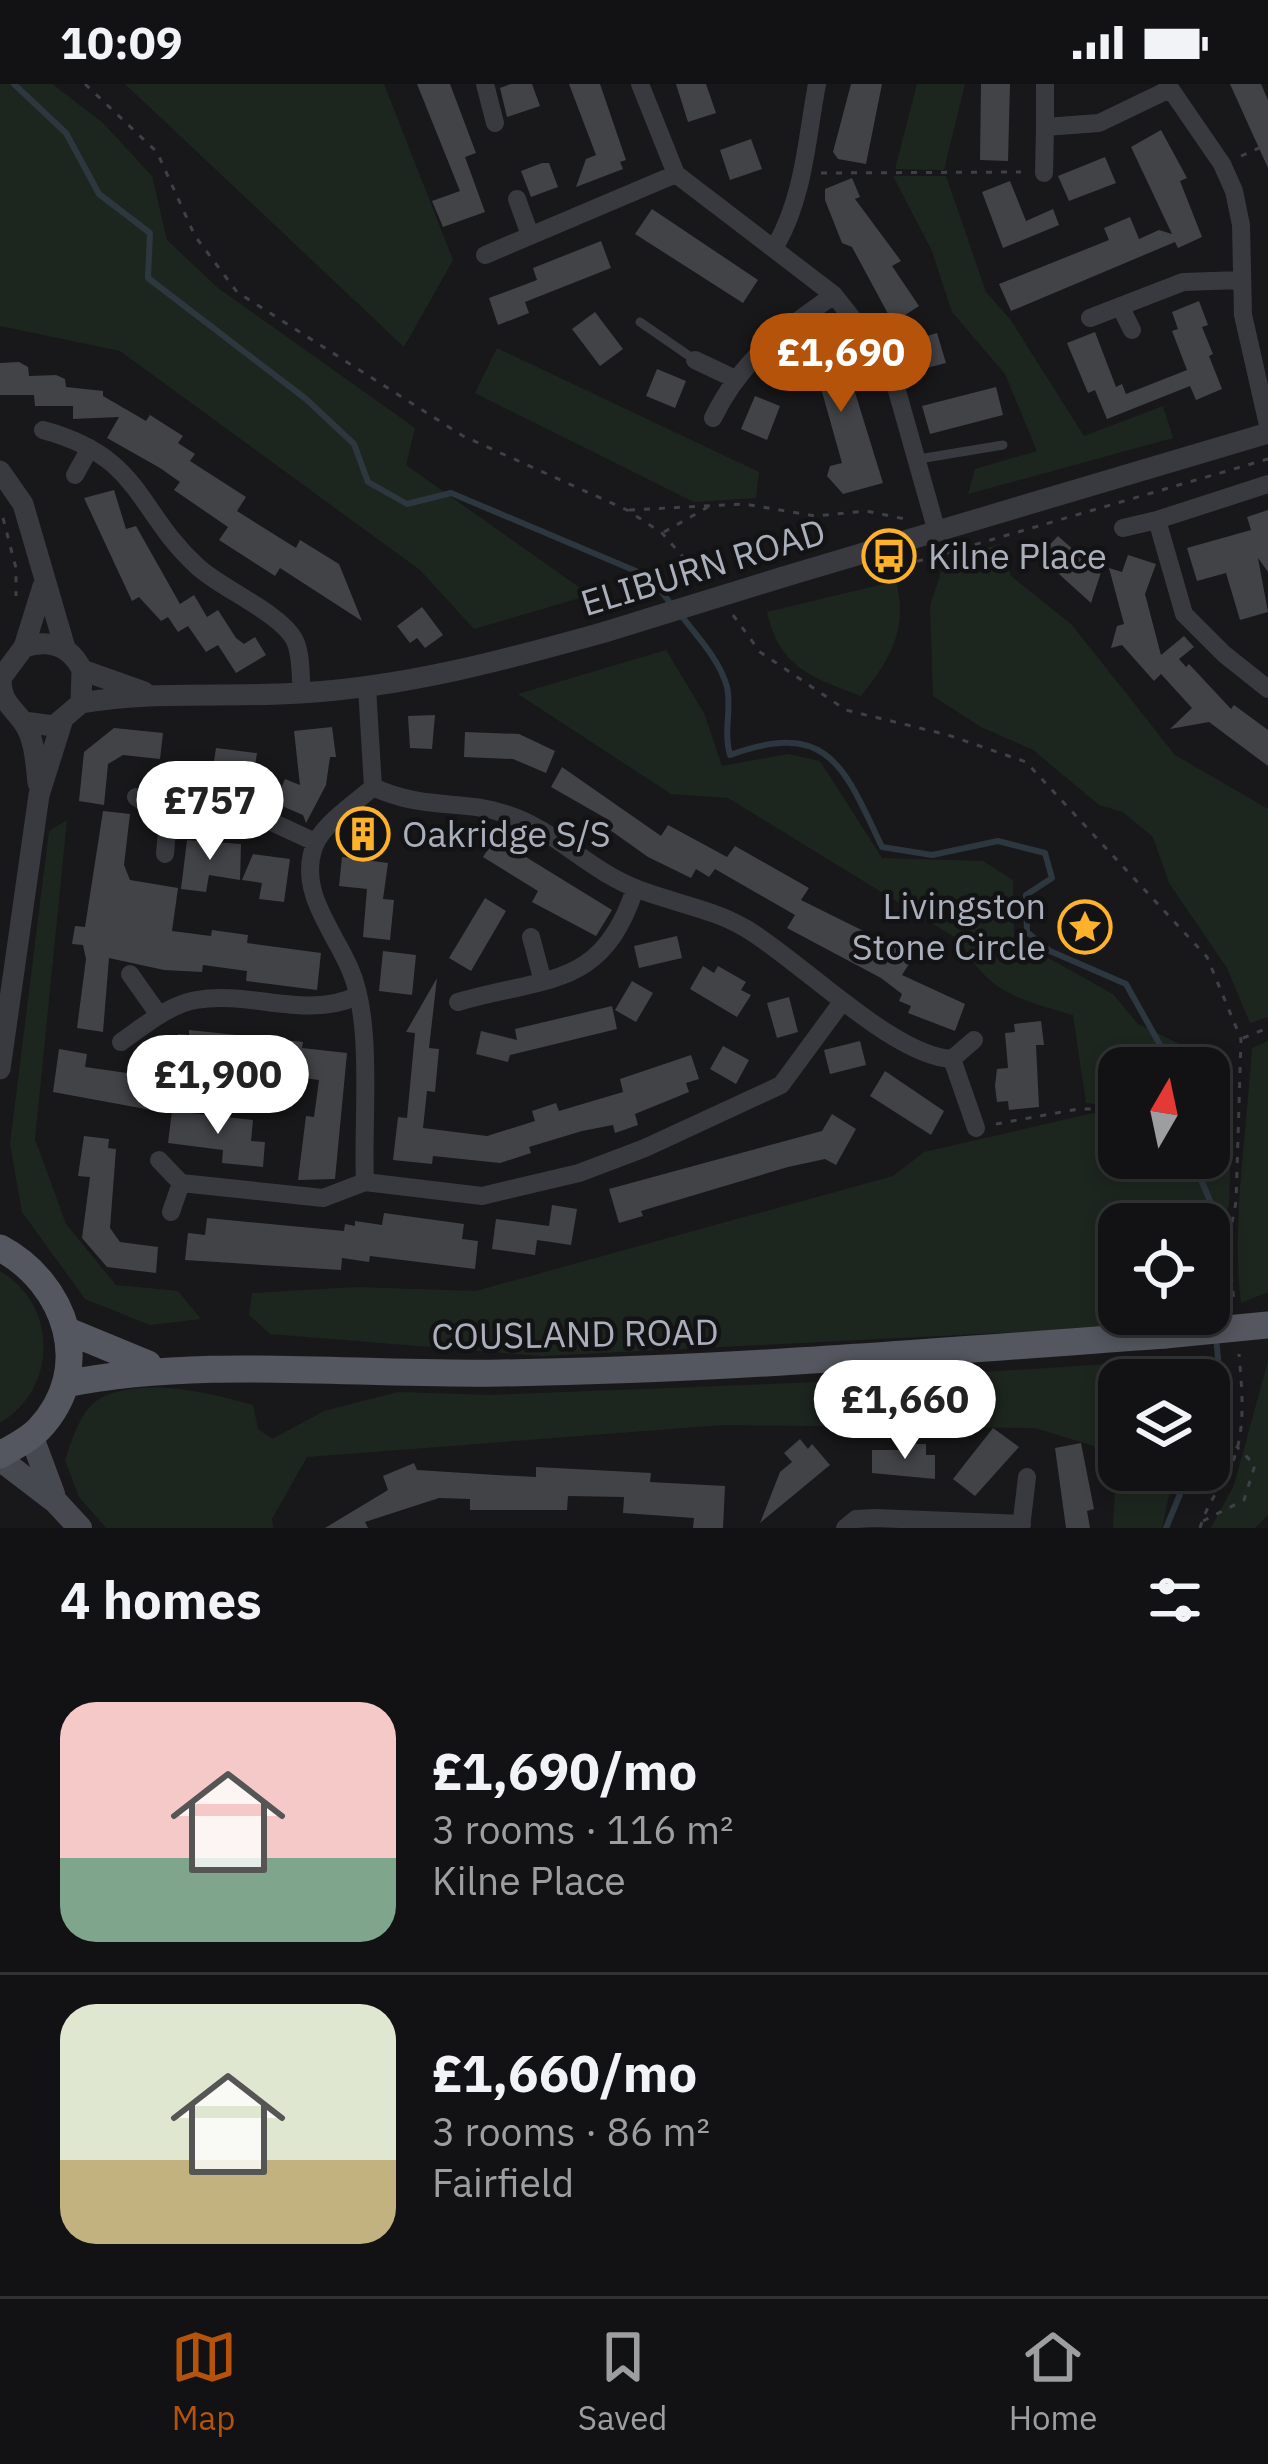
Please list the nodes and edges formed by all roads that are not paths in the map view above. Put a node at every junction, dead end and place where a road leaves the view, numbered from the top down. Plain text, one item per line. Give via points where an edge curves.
1 (485, 84) edge
2 (640, 84) edge
3 (817, 84) edge
4 (1046, 84) edge
5 (1169, 86) edge
6 (495, 123) dead end
7 (1045, 127) junction
8 (1044, 169) road end
9 (676, 173) junction
10 (517, 199) dead end
11 (530, 235) junction
12 (776, 245) junction
13 (484, 255) dead end
14 (1241, 280) junction
15 (834, 295) junction
16 (1120, 306) junction
17 (1090, 318) dead end
18 (640, 322) dead end
19 (1132, 330) dead end
20 (1259, 355) edge
21 (695, 360) joint
22 (733, 378) junction
23 (713, 418) dead end
24 (1268, 429) edge
25 (43, 430) dead end
26 (1003, 446) dead end
27 (90, 448) junction
28 (919, 459) junction
29 (0, 471) edge
30 (75, 475) dead end
31 (1268, 484) edge
32 (1157, 520) junction
33 (1123, 528) dead end
34 (937, 532) junction
35 (44, 579) junction
36 (24, 647) junction
37 (64, 648) junction
38 (3, 666) edge
39 (82, 670) junction
40 (367, 688) junction
41 (1268, 688) edge
42 (145, 692) junction
43 (302, 693) junction
44 (3, 702) edge
45 (81, 703) junction
46 (23, 722) junction
47 (62, 722) junction
48 (373, 787) junction
49 (39, 795) junction
50 (136, 797) dead end
51 (169, 817) junction
52 (315, 842) junction
53 (165, 854) dead end
54 (635, 889) junction
55 (531, 937) dead end
56 (130, 974) dead end
57 (542, 978) junction
58 (357, 996) junction
59 (458, 1002) dead end
60 (842, 1002) junction
61 (159, 1015) junction
62 (974, 1040) dead end
63 (121, 1042) dead end
64 (952, 1059) junction
65 (0, 1069) edge
66 (976, 1128) road end
67 (159, 1160) dead end
68 (364, 1182) junction
69 (181, 1183) junction
70 (171, 1212) dead end
71 (0, 1230) edge
72 (8, 1252) edge
73 (1268, 1324) edge
74 (68, 1331) junction
75 (170, 1371) junction
76 (65, 1384) junction
77 (31, 1436) junction
78 (0, 1457) edge
79 (1027, 1477) dead end
80 (56, 1502) junction
81 (1022, 1526) edge
82 (80, 1528) edge
83 (845, 1528) edge

1 - 6 street
2 - 9 street
3 - 12 street via 788,225
4 - 7 street
5 - 7 street via 1099,123
5 - 14 street via 1222,164 1241,225
7 - 8 street
9 - 11 street
9 - 12 street
10 - 11 street
11 - 13 street
12 - 15 street
14 - 16 street via 1183,283
14 - 20 street
15 - 22 street via 775,335
15 - 28 street via 890,366
16 - 17 street
16 - 19 street
18 - 21 lane
20 - 24 street
21 - 22 street
22 - 23 street
24 - 34 street, ELIBURN ROAD
25 - 27 street
26 - 28 lane
27 - 30 street
27 - 43 street via 148,499 194,565 294,639
28 - 34 street
29 - 35 street via 23,505
31 - 32 street
32 - 33 street
32 - 41 street via 1184,614
34 - 40 street, ELIBURN ROAD, bridge via 500,661
35 - 36 street
35 - 37 street
36 - 37 street
36 - 38 street
37 - 39 street
38 - 44 street
39 - 42 street, ELIBURN ROAD
39 - 45 street
40 - 43 street, ELIBURN ROAD
40 - 48 street
42 - 43 street, ELIBURN ROAD
42 - 45 street, ELIBURN ROAD
44 - 46 street
45 - 47 street
46 - 47 street
46 - 49 street
47 - 49 street
48 - 52 street
48 - 54 street via 426,806 502,812
49 - 65 street
50 - 51 street
51 - 52 street via 214,804
51 - 53 street
52 - 58 street via 323,922
54 - 57 street via 599,959
54 - 60 street via 746,928
55 - 57 street
56 - 61 street
57 - 59 street
58 - 61 street via 335,1006 194,1000
58 - 68 street
60 - 64 street via 929,1058
60 - 68 street via 781,1085 581,1182 482,1196
61 - 63 street
62 - 64 street
64 - 66 street
67 - 69 street
68 - 69 street via 323,1198
69 - 70 street
71 - 72 street
72 - 74 main road via 48,1287
73 - 75 main road, COUSLAND ROAD, bridge via 747,1367
74 - 75 main road, COUSLAND ROAD
74 - 76 main road
75 - 76 main road, COUSLAND ROAD
76 - 77 main road
77 - 78 main road
77 - 80 main road
78 - 80 main road
79 - 81 street
80 - 82 main road
81 - 83 street via 876,1518

